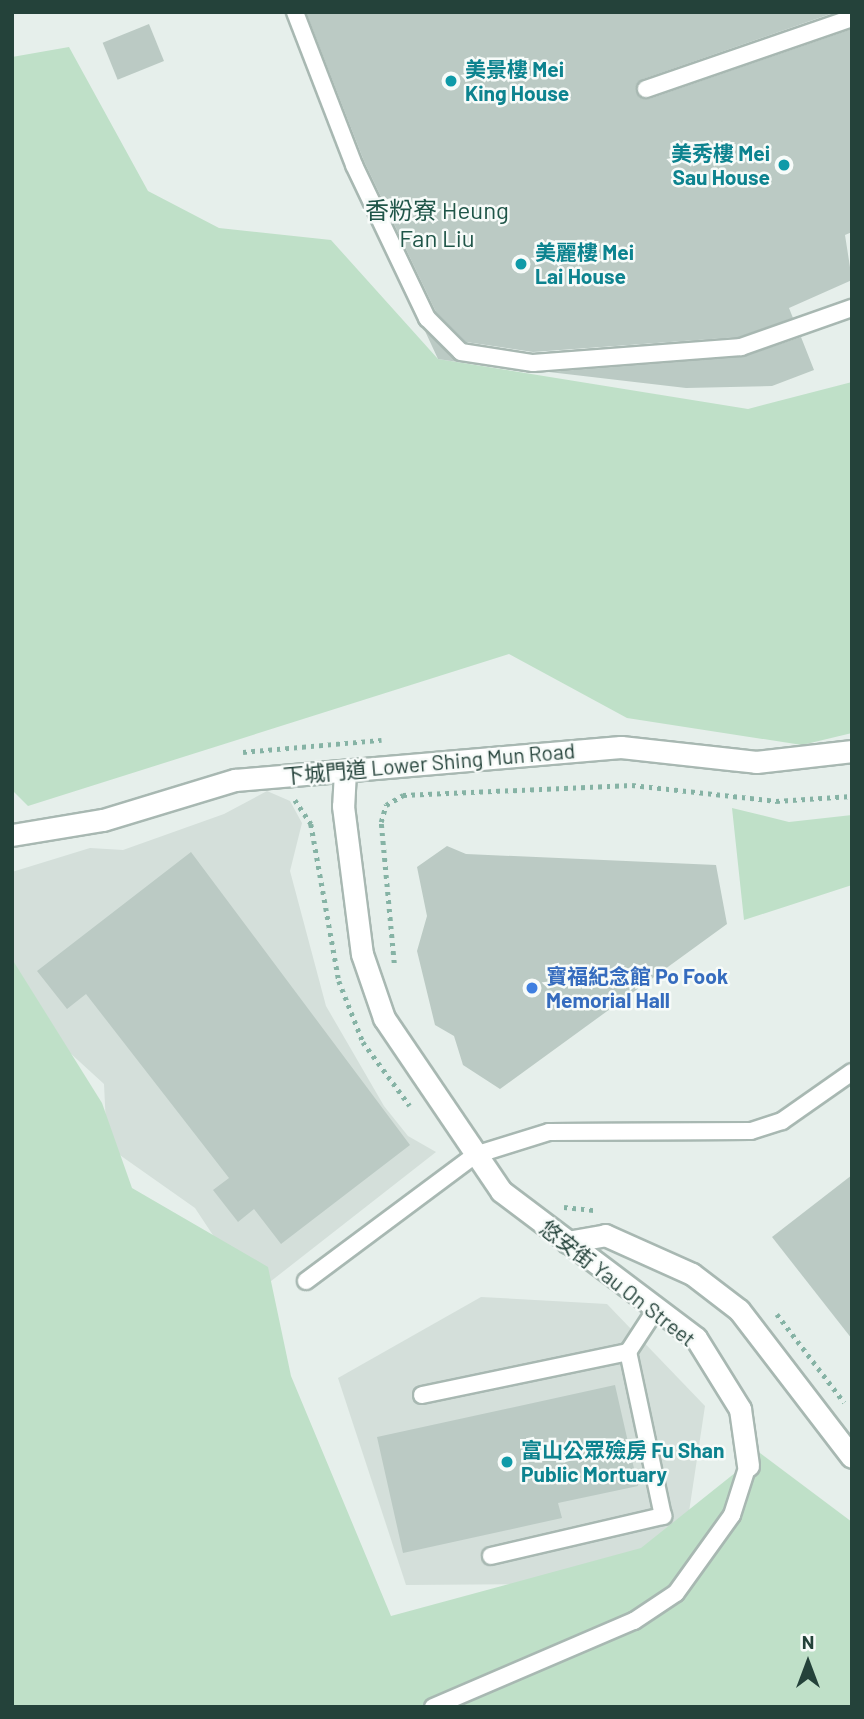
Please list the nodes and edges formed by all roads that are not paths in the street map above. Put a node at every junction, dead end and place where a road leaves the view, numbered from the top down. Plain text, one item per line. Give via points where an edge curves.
1 (295, 12) edge
2 (852, 18) edge
3 (646, 89) dead end
4 (852, 308) edge
5 (852, 751) edge
6 (345, 771) junction
7 (12, 835) edge
8 (852, 1072) edge
9 (475, 1155) junction
10 (567, 1242) junction
11 (306, 1280) dead end
12 (656, 1309) junction
13 (628, 1352) junction
14 (422, 1395) dead end
15 (852, 1457) edge
16 (748, 1465) joint
17 (491, 1556) dead end
18 (433, 1707) edge

1 - 4 lane via 354,165 427,318 461,352 533,363 741,347
2 - 3 lane
5 - 6 street, 下城門道 Lower Shing Mun Road via 756,762 621,747
6 - 7 street, 下城門道 Lower Shing Mun Road via 234,780 103,820
6 - 9 street, 悠安街 Yau On Street via 343,806 362,954 384,1018
8 - 9 lane via 782,1121 751,1131 550,1132
9 - 10 street, 悠安街 Yau On Street via 501,1191
9 - 11 lane
10 - 12 street, 悠安街 Yau On Street
10 - 15 street via 605,1235 702,1281 739,1310
12 - 13 lane
12 - 16 street, 悠安街 Yau On Street via 696,1338 740,1409
13 - 14 lane
13 - 17 lane via 663,1516
16 - 18 lane, 悠安街 Yau On Street via 732,1515 676,1593 634,1621

